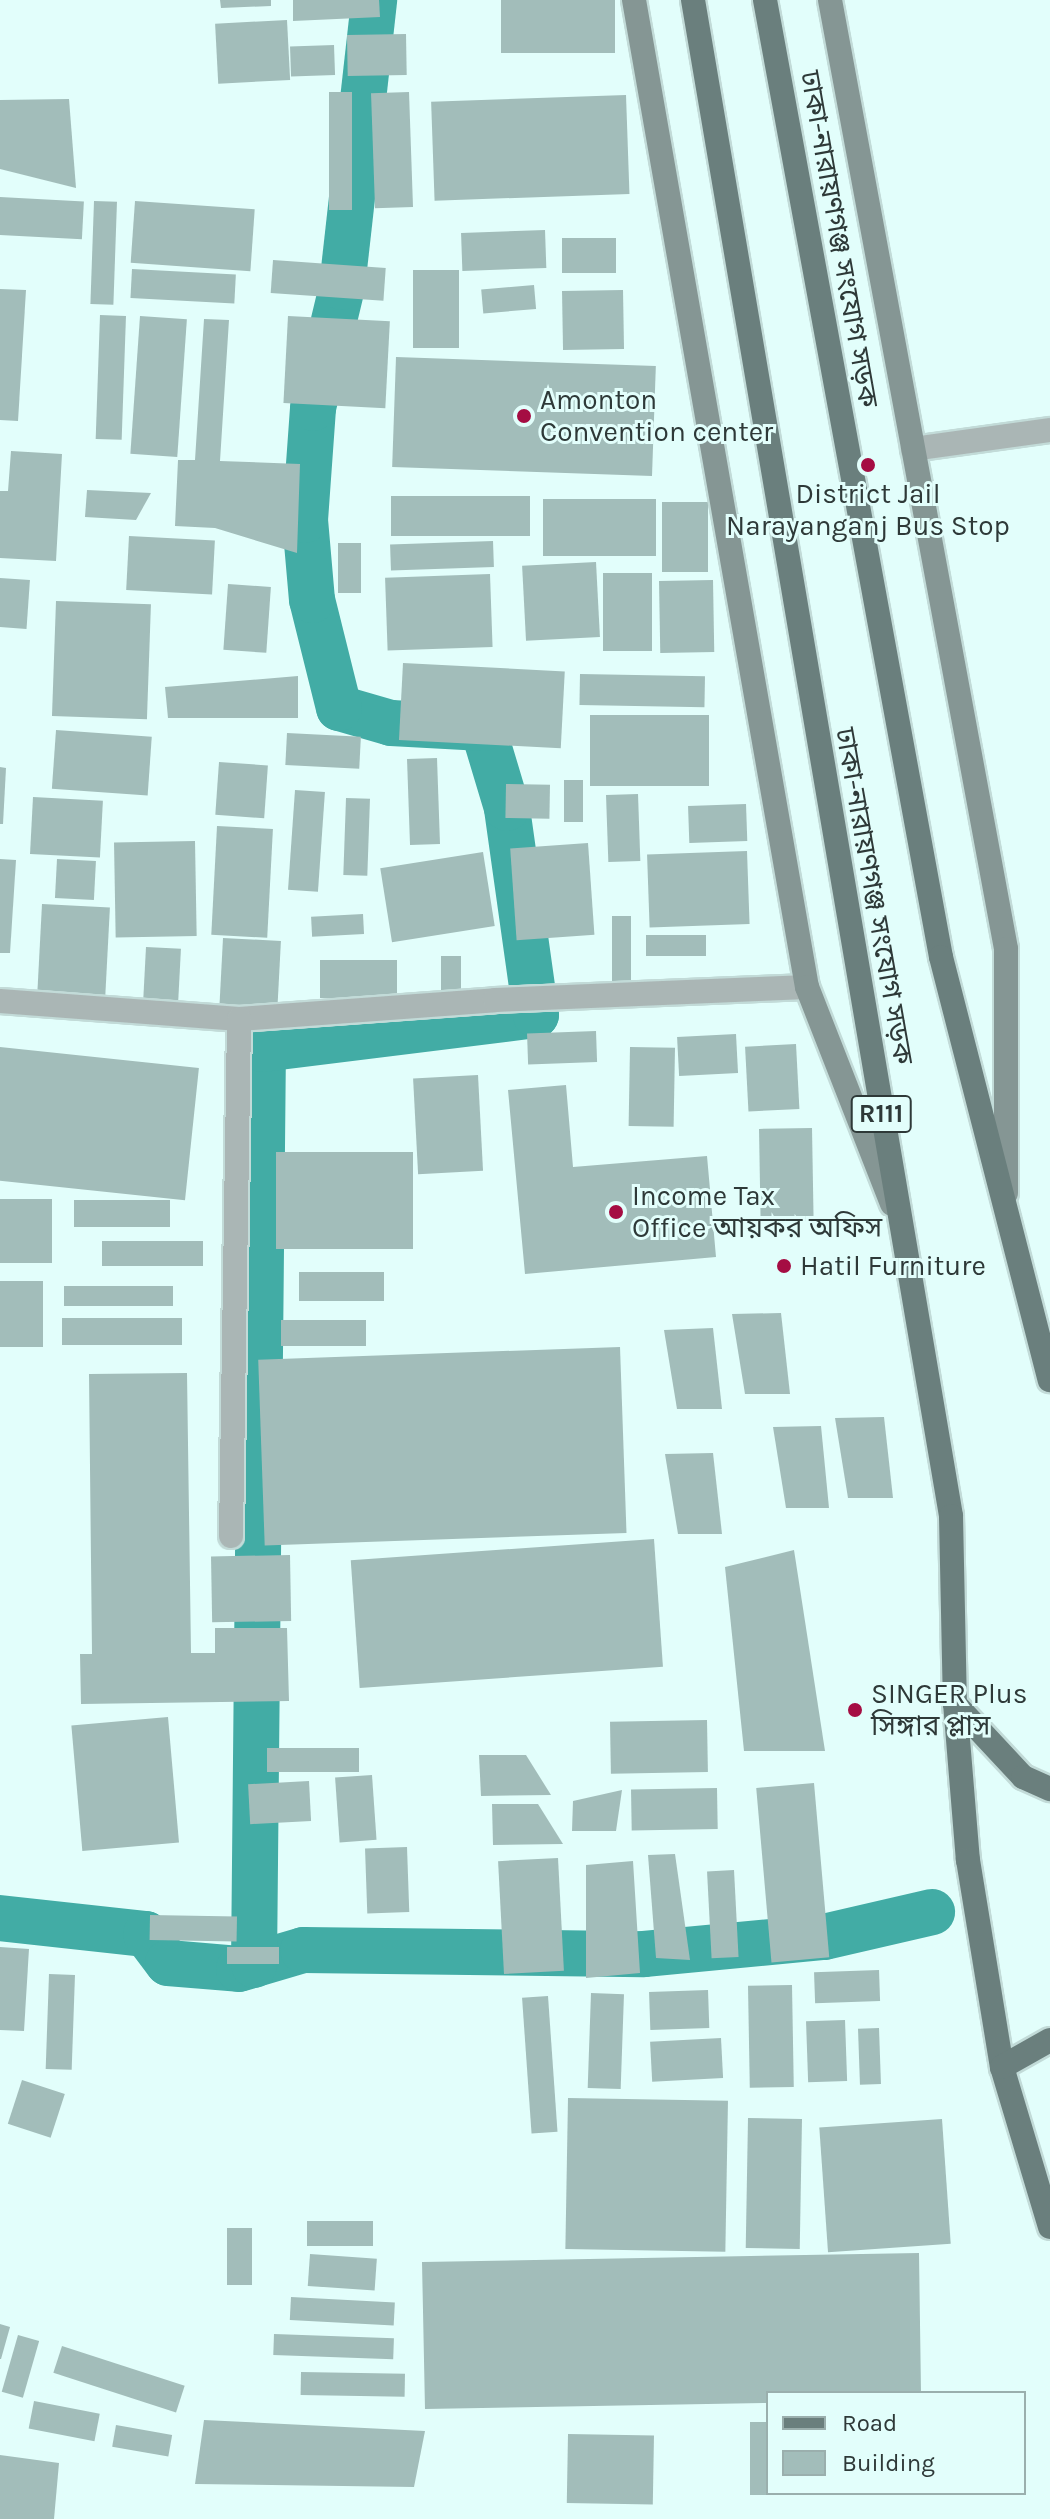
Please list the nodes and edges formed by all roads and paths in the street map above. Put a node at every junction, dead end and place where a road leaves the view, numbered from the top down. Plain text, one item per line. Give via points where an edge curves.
1 (634, 0) edge
2 (693, 0) edge
3 (765, 0) edge
4 (830, 0) edge
5 (1050, 430) edge
6 (913, 449) junction
7 (807, 987) junction
8 (0, 1001) edge
9 (239, 1019) junction
10 (1006, 1207) junction
11 (899, 1221) junction
12 (1050, 1380) edge
13 (231, 1536) dead end
14 (955, 1703) junction
15 (1050, 1789) edge
16 (1050, 2040) edge
17 (1002, 2067) junction
18 (1050, 2227) edge

1 - 7 street
2 - 11 main road, ঢাকা-নারায়ণগঞ্জ সংযোগ সড়ক / R111
3 - 10 main road, ঢাকা-নারায়ণগঞ্জ সংযোগ সড়ক via 941,957
4 - 6 street
5 - 6 street
6 - 10 street via 1006,949
7 - 9 street via 495,1000
7 - 11 street
8 - 9 street
9 - 13 street
10 - 12 main road, ঢাকা-নারায়ণগঞ্জ সংযোগ সড়ক
11 - 14 main road, ঢাকা-নারায়ণগঞ্জ সংযোগ সড়ক / R111 via 951,1516
14 - 15 main road via 1023,1777
14 - 17 main road, ঢাকা-নারায়ণগঞ্জ সংযোগ সড়ক / R111 via 968,1860
16 - 17 main road
17 - 18 main road, ঢাকা-নারায়ণগঞ্জ সংযোগ সড়ক / R111

